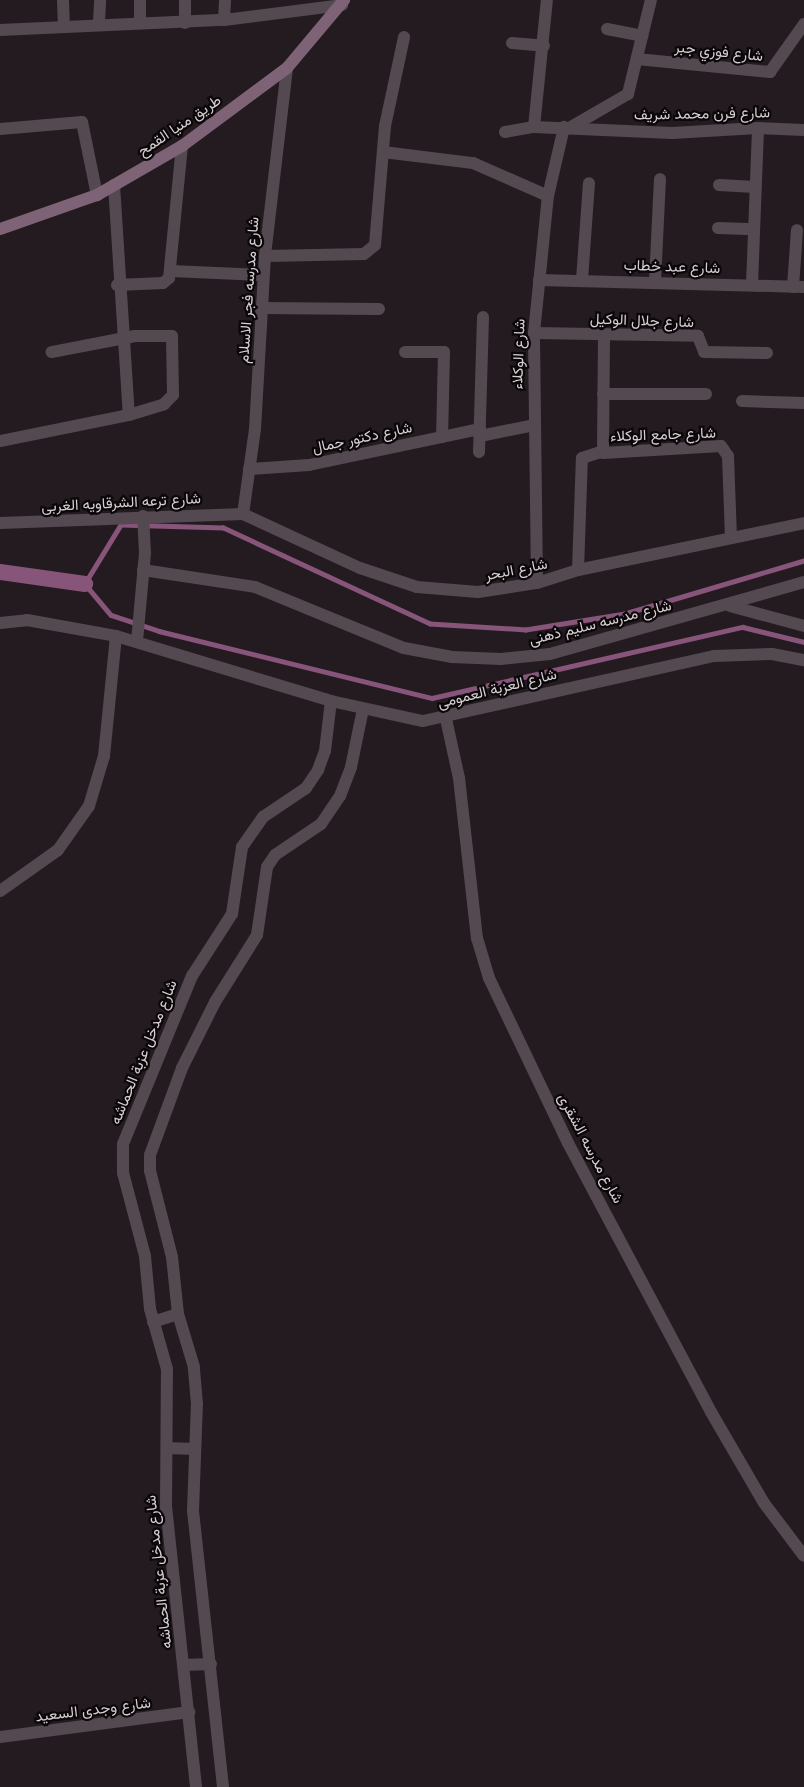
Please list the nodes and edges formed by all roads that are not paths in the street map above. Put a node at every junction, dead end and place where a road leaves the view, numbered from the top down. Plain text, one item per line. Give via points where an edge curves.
1 (63, 0) edge
2 (100, 0) edge
3 (140, 0) edge
4 (185, 0) edge
5 (225, 0) edge
6 (547, 0) edge
7 (650, 0) edge
8 (343, 2) edge
9 (224, 20) junction
10 (99, 22) junction
11 (140, 23) junction
12 (185, 23) junction
13 (804, 24) edge
14 (64, 25) junction
15 (607, 29) dead end
16 (0, 30) edge
17 (642, 36) junction
18 (404, 38) dead end
19 (512, 43) dead end
20 (544, 46) junction
21 (637, 59) junction
22 (287, 68) junction
23 (534, 127) junction
24 (567, 128) junction
25 (758, 128) junction
26 (0, 130) edge
27 (804, 130) edge
28 (505, 132) dead end
29 (182, 146) junction
30 (383, 152) junction
31 (660, 179) dead end
32 (589, 183) dead end
33 (114, 185) junction
34 (719, 185) dead end
35 (756, 187) junction
36 (97, 195) junction
37 (548, 196) junction
38 (718, 228) dead end
39 (0, 229) edge
40 (754, 230) junction
41 (797, 230) dead end
42 (265, 256) junction
43 (171, 271) junction
44 (263, 275) junction
45 (539, 280) junction
46 (582, 280) junction
47 (655, 280) junction
48 (117, 285) junction
49 (752, 285) junction
50 (799, 287) edge
51 (260, 308) junction
52 (379, 309) dead end
53 (482, 318) dead end
54 (534, 333) junction
55 (604, 335) junction
56 (122, 338) junction
57 (52, 352) dead end
58 (405, 352) dead end
59 (767, 353) dead end
60 (604, 394) junction
61 (706, 394) dead end
62 (742, 401) dead end
63 (804, 403) edge
64 (129, 415) junction
65 (534, 425) junction
66 (480, 432) junction
67 (442, 437) junction
68 (0, 441) edge
69 (479, 452) dead end
70 (603, 453) junction
71 (249, 469) junction
72 (243, 514) junction
73 (143, 516) junction
74 (0, 523) edge
75 (804, 523) edge
76 (731, 538) junction
77 (143, 570) junction
78 (578, 570) junction
79 (804, 582) edge
80 (538, 584) junction
81 (730, 606) junction
82 (0, 623) edge
83 (804, 626) edge
84 (116, 636) junction
85 (136, 639) junction
86 (804, 660) edge
87 (331, 700) junction
88 (363, 709) junction
89 (446, 719) junction
90 (0, 892) edge
91 (177, 1315) junction
92 (156, 1321) junction
93 (170, 1448) junction
94 (192, 1449) junction
95 (804, 1556) edge
96 (209, 1664) junction
97 (186, 1665) junction
98 (189, 1712) junction
99 (0, 1737) edge
100 (196, 1787) edge
101 (223, 1787) edge

1 - 14 street
2 - 10 street
3 - 11 street
4 - 12 street
5 - 9 street
6 - 20 street
7 - 17 street
8 - 9 street
8 - 22 main road, طريق منيا القمح
9 - 12 street
10 - 11 street
10 - 14 street
11 - 12 street
13 - 21 street, شارع فوزي جبر via 770,72
14 - 16 street
15 - 17 street
17 - 21 street
18 - 30 street
19 - 20 street
20 - 23 street
21 - 24 street via 623,99
22 - 29 main road, طريق منيا القمح
22 - 42 street, شارع مدرسه فجر الاسلام
23 - 24 street, شارع فرن محمد شريف
23 - 28 street, شارع فرن محمد شريف
24 - 25 street, شارع فرن محمد شريف via 672,133
24 - 37 street, شارع الوكلاء
25 - 27 street, شارع فرن محمد شريف
25 - 35 street
26 - 36 street via 82,122
29 - 33 main road, طريق منيا القمح
29 - 43 street
30 - 37 street via 473,163
30 - 42 street via 375,245 370,251
31 - 47 street
32 - 46 street
33 - 36 main road, طريق منيا القمح
33 - 48 street
34 - 35 street
35 - 40 street
36 - 39 main road, طريق منيا القمح
37 - 45 street, شارع الوكلاء
38 - 40 street
40 - 49 street
41 - 50 street
42 - 44 street, شارع مدرسه فجر الاسلام
43 - 44 street
43 - 48 street via 163,283
44 - 51 street, شارع مدرسه فجر الاسلام
45 - 46 street, شارع عبد خطاب
45 - 54 street, شارع الوكلاء
46 - 47 street, شارع عبد خطاب
47 - 49 street, شارع عبد خطاب
48 - 56 street
49 - 50 street, شارع عبد خطاب
51 - 52 street
51 - 71 street, شارع مدرسه فجر الاسلام
53 - 66 street
54 - 55 street, شارع جلال الوكيل
54 - 65 street, شارع الوكلاء
55 - 59 street, شارع جلال الوكيل via 698,336 704,352
55 - 60 street
56 - 57 street
56 - 64 street
56 - 64 street via 149,334 175,338 173,395 164,404
58 - 67 street via 444,352
60 - 61 street
60 - 70 street
62 - 63 street
64 - 68 street
65 - 66 street, شارع دكتور جمال
65 - 80 street, شارع الوكلاء
66 - 67 street, شارع دكتور جمال
66 - 69 street
67 - 71 street, شارع دكتور جمال via 309,465
70 - 76 street, شارع جامع الوكلاء via 722,446 728,456
70 - 78 street via 582,458
71 - 72 street, شارع مدرسه فجر الاسلام
72 - 73 street, شارع ترعه الشرقاويه الغربى
72 - 80 street, شارع البحر via 360,568 417,587 478,592
73 - 74 street, شارع ترعه الشرقاويه الغربى
73 - 77 street
75 - 76 street, شارع البحر
76 - 78 street, شارع البحر
77 - 81 street, شارع مدرسه سليم ذهنى via 255,586 404,648 452,657 501,659 550,654
77 - 85 street
78 - 80 street, شارع البحر
79 - 81 street, شارع مدرسه سليم ذهنى
81 - 83 street
82 - 84 street, شارع العزبة العمومى via 27,620
84 - 85 street, شارع العزبة العمومى
84 - 90 street via 104,756 89,806 58,850
85 - 87 street, شارع العزبة العمومى
86 - 89 street, شارع العزبة العمومى via 743,654 685,660
87 - 88 street, شارع العزبة العمومى
87 - 92 street, شارع مدخل عزبة الحماشه via 325,751 318,770 306,788 263,817 242,847 232,914 192,976 123,1144 123,1173 145,1256
88 - 89 street, شارع العزبة العمومى via 401,720
88 - 91 street via 352,767 340,796 321,824 276,855 268,867 257,935 214,1002 182,1068 150,1155 150,1171 172,1257
89 - 95 street, شارع مدرسه الشقرى via 459,778 477,938 489,978 568,1143 711,1412 764,1503
91 - 92 street
91 - 94 street via 194,1367
92 - 93 street, شارع مدخل عزبة الحماشه via 167,1369
93 - 94 street
93 - 97 street, شارع مدخل عزبة الحماشه via 166,1507
94 - 96 street via 193,1511
96 - 97 street
96 - 101 street
97 - 98 street, شارع مدخل عزبة الحماشه
98 - 99 street, شارع وجدى السعيد
98 - 100 street, شارع مدخل عزبة الحماشه

